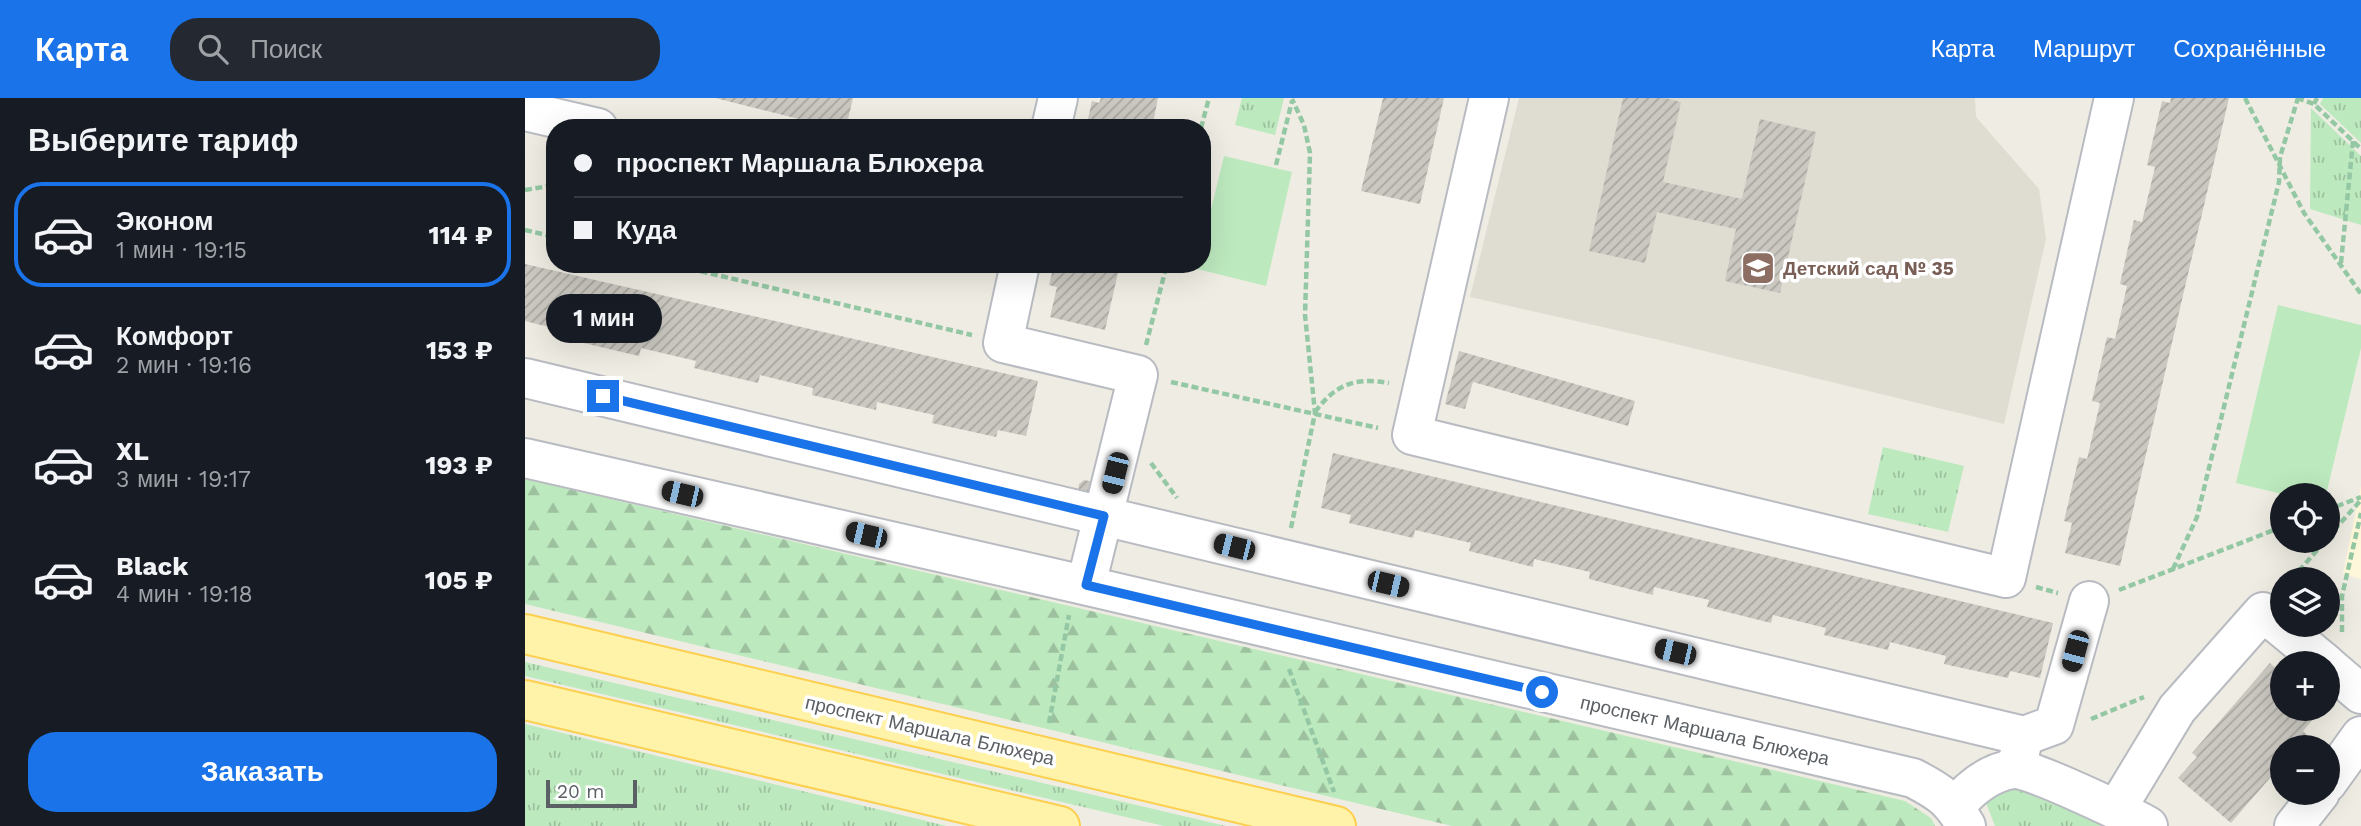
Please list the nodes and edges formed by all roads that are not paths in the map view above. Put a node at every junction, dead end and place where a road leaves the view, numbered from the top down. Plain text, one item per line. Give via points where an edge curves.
1 (1058, 98) edge
2 (1489, 98) edge
3 (2114, 98) edge
4 (525, 111) edge
5 (559, 119) edge
6 (1053, 119) edge
7 (1018, 273) edge
8 (525, 378) edge
9 (525, 458) edge
10 (1104, 516) junction
11 (1081, 584) junction
12 (2089, 601) road end
13 (525, 634) edge
14 (2310, 651) edge
15 (2340, 676) edge
16 (2361, 694) edge
17 (525, 700) edge
18 (2361, 736) edge
19 (2031, 743) junction
20 (2340, 765) edge
21 (2311, 805) edge
22 (1337, 813) edge
23 (1960, 816) edge
24 (2133, 817) edge
25 (1060, 826) edge
26 (2294, 826) edge

1 - 6 street
2 - 3 street via 1412,435 2006,578
4 - 5 street
7 - 10 street via 1003,343 1138,375
8 - 10 street
9 - 11 street, проспект Маршала Блюхера
10 - 11 street
10 - 19 street
11 - 23 street, проспект Маршала Блюхера via 1913,778 1940,792
12 - 19 street
13 - 22 main road, проспект Маршала Блюхера via 1042,757
14 - 24 street via 2263,612 2177,709
15 - 16 street
17 - 25 main road
18 - 20 street
19 - 23 street via 1969,789
19 - 24 street
21 - 26 street

